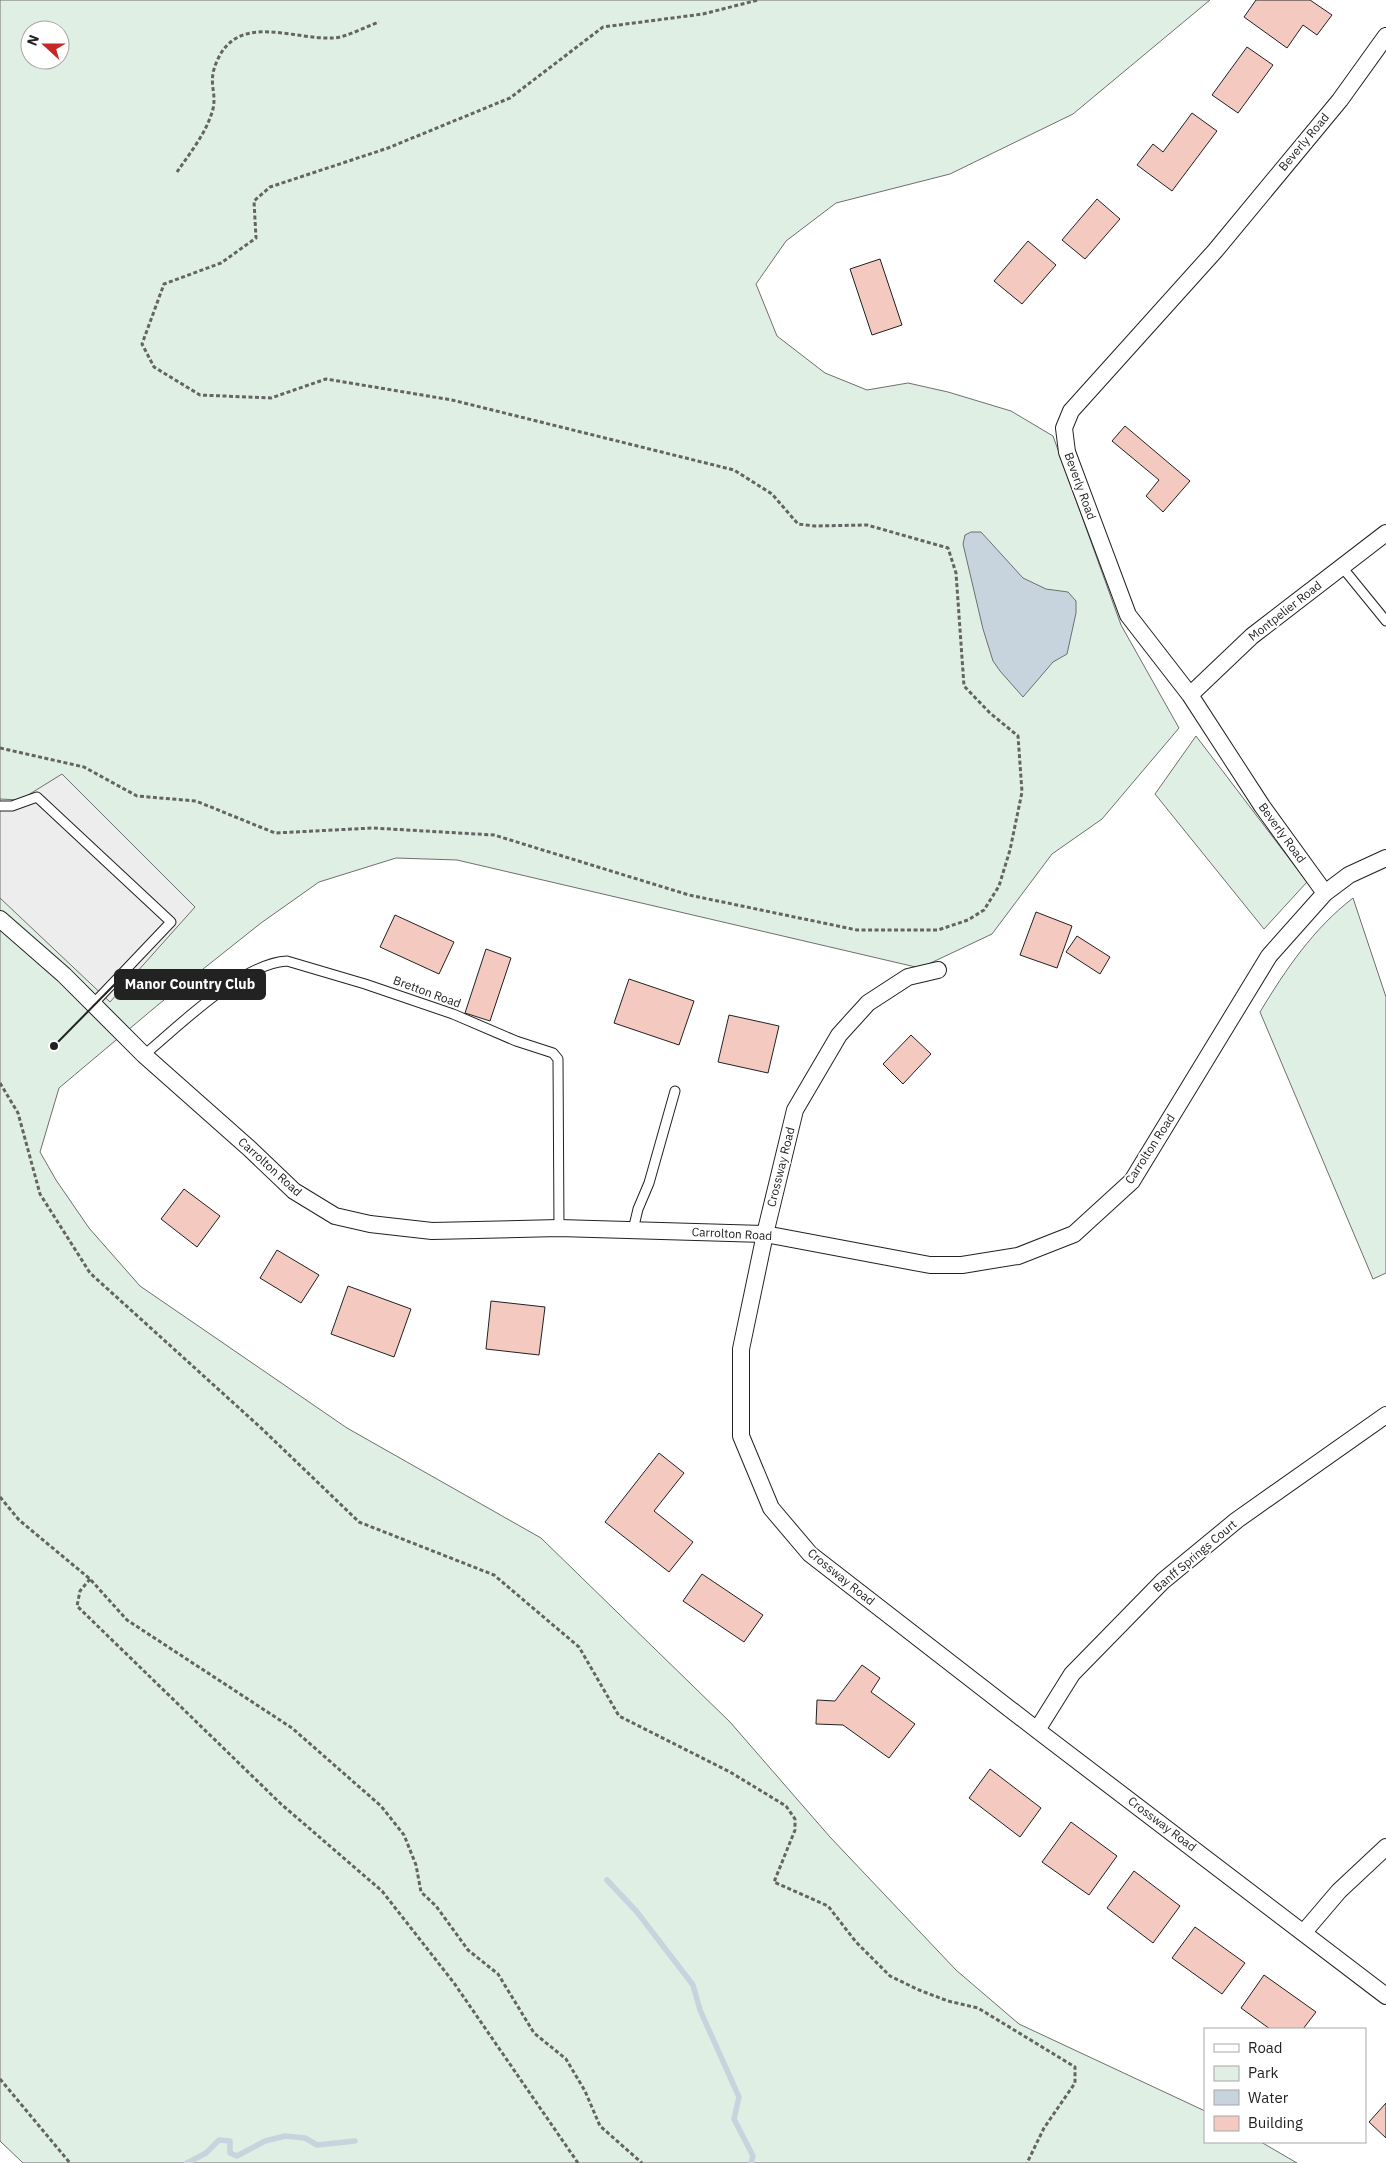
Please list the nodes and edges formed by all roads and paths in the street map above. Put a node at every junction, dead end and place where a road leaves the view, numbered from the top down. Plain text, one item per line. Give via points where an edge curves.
1 (758, 0) edge
2 (379, 22) dead end
3 (1386, 36) edge
4 (177, 172) dead end
5 (1386, 533) edge
6 (1342, 567) junction
7 (1386, 621) edge
8 (1190, 695) junction
9 (0, 748) edge
10 (0, 806) edge
11 (1386, 858) edge
12 (1325, 893) junction
13 (0, 919) edge
14 (938, 970) dead end
15 (94, 1003) junction
16 (144, 1055) junction
17 (0, 1083) edge
18 (676, 1091) dead end
19 (559, 1228) junction
20 (633, 1230) junction
21 (765, 1234) junction
22 (1386, 1415) edge
23 (0, 1497) edge
24 (90, 1579) junction
25 (1037, 1730) junction
26 (1386, 1846) edge
27 (1304, 1932) junction
28 (1386, 1996) edge
29 (0, 2079) edge
30 (70, 2163) edge
31 (578, 2163) edge
32 (642, 2163) edge
33 (1028, 2163) edge

1 - 9 path via 704,14 603,27 510,98 388,148 270,187 254,201 256,238 221,262 164,284 142,344 154,367 200,395 271,398 326,379 452,400 734,470 772,494 798,524 867,525 948,548 956,574 964,686 1018,736 1022,792 999,886 984,910 968,920 938,930 857,930 689,895 494,835 373,828 275,833 196,801 137,796 84,768
2 - 4 path via 334,38 271,31 240,35 221,50 211,74 213,108 202,135
3 - 8 street, Beverly Road via 1334,107 1214,251 1071,411 1064,428 1066,452 1128,616
5 - 6 street, Montpelier Road
6 - 7 lane
6 - 8 street, Montpelier Road via 1252,636
8 - 12 street, Beverly Road via 1262,806
10 - 15 lane via 12,806 37,797 171,922
11 - 12 street, Carrolton Road via 1349,875
12 - 21 street, Carrolton Road via 1269,956 1132,1181 1074,1234 1018,1256 962,1265 930,1265
13 - 15 street, Carrolton Road
14 - 21 street, Crossway Road via 908,977 868,1003 840,1035 795,1110
15 - 16 street, Carrolton Road
16 - 19 street, Carrolton Road via 294,1191 335,1216 370,1224 432,1231
16 - 19 lane, Bretton Road via 221,992 260,968 287,961 453,1014 553,1054 558,1059
17 - 33 path via 18,1113 40,1194 90,1273 359,1522 494,1575 579,1647 619,1716 730,1772 786,1806 795,1819 795,1830 774,1882 828,1906 856,1942 890,1976 948,2001 978,2008 1075,2067 1075,2083 1044,2128
18 - 20 lane
19 - 20 street, Carrolton Road
20 - 21 street, Carrolton Road
21 - 25 street, Crossway Road via 741,1349 741,1436 771,1508 810,1554
22 - 25 street, Banff Springs Court via 1238,1520 1163,1581 1072,1674
23 - 24 path via 19,1520
24 - 31 path via 80,1591 77,1606 281,1804 382,1891 454,1983
24 - 32 path via 127,1620 292,1728 381,1806 404,1835 416,1865 421,1892 436,1906 468,1950 498,1974 534,2033 566,2060 585,2091 600,2126
25 - 27 street, Crossway Road
26 - 27 street via 1339,1891
27 - 28 street, Crossway Road
29 - 30 path

